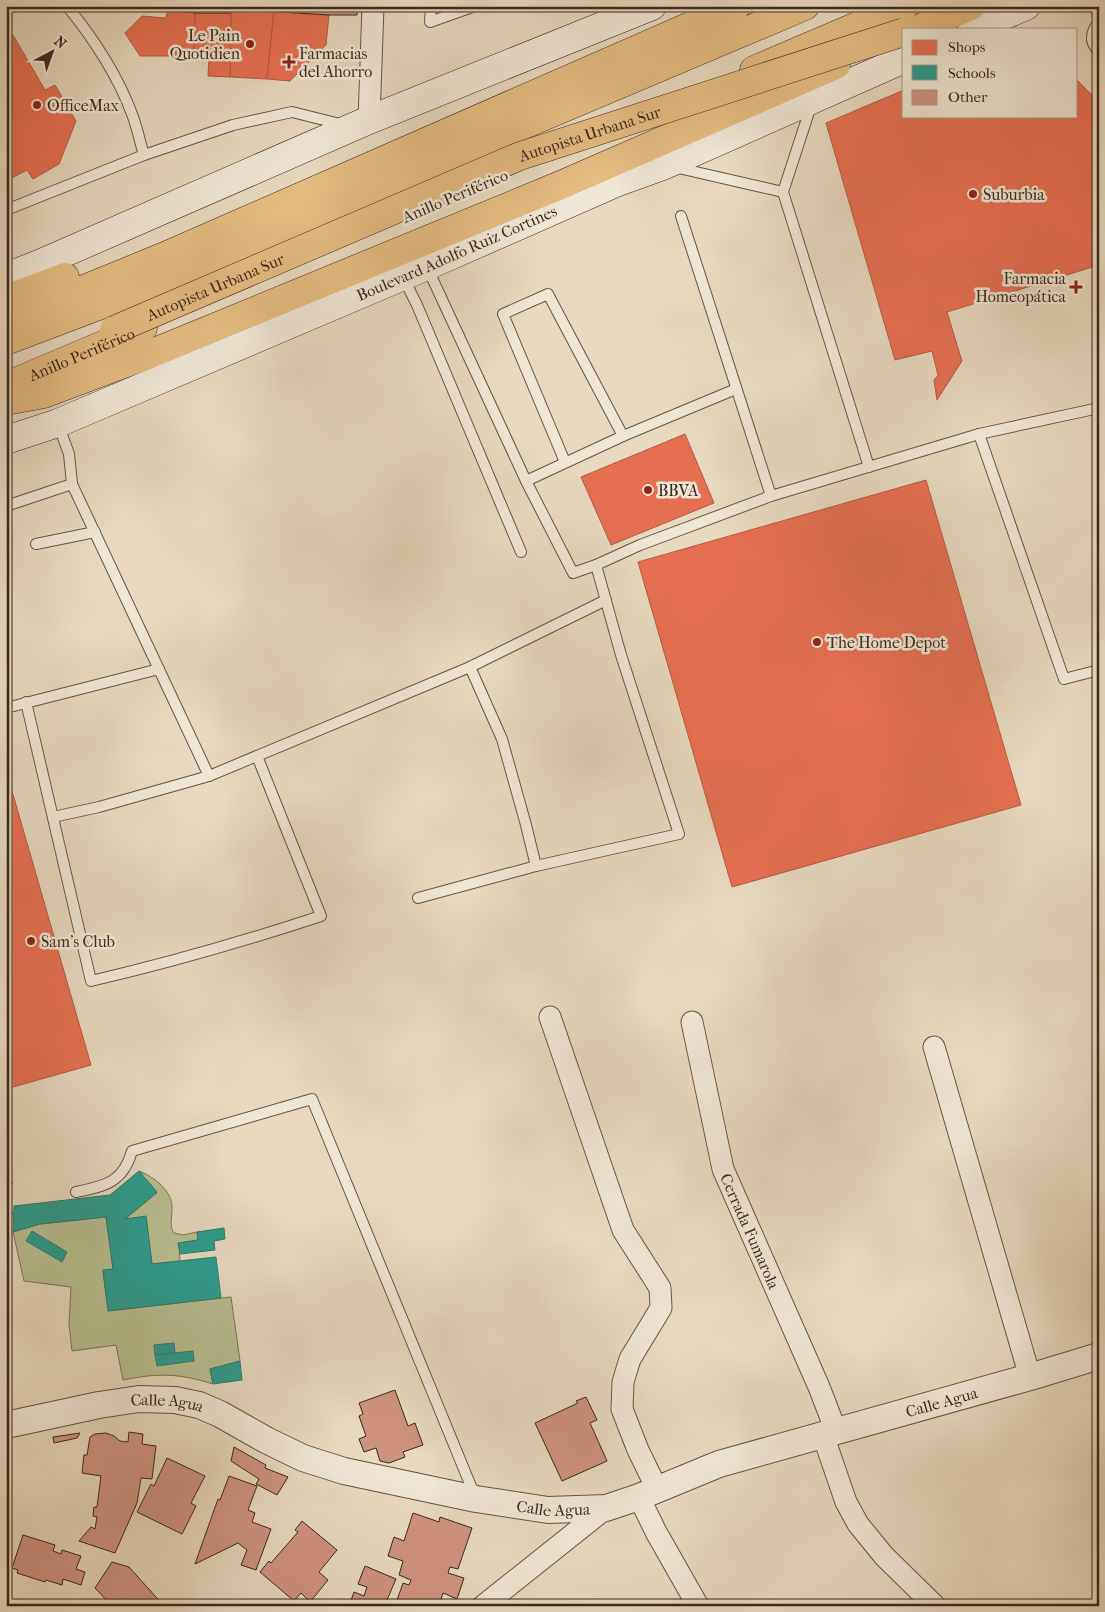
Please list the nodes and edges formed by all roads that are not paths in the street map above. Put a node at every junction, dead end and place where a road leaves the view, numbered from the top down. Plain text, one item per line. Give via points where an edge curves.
1 (66, 6) edge
2 (373, 6) edge
3 (431, 6) edge
4 (475, 6) edge
5 (652, 6) edge
6 (704, 6) edge
7 (736, 6) edge
8 (805, 6) edge
9 (904, 6) edge
10 (970, 6) edge
11 (1026, 6) edge
12 (1099, 25) edge
13 (921, 27) edge
14 (974, 28) edge
15 (902, 35) edge
16 (902, 35) edge
17 (1099, 52) edge
18 (902, 60) edge
19 (812, 100) junction
20 (362, 124) junction
21 (144, 155) junction
22 (665, 166) junction
23 (783, 192) junction
24 (6, 210) edge
25 (681, 216) dead end
26 (415, 271) junction
27 (6, 277) edge
28 (6, 299) edge
29 (6, 321) edge
30 (6, 341) edge
31 (6, 370) edge
32 (6, 386) edge
33 (736, 389) junction
34 (6, 401) edge
35 (1099, 408) edge
36 (58, 423) junction
37 (979, 434) junction
38 (622, 436) junction
39 (6, 440) edge
40 (565, 462) junction
41 (869, 467) junction
42 (526, 481) junction
43 (72, 484) junction
44 (771, 496) junction
45 (6, 506) edge
46 (94, 532) junction
47 (36, 544) dead end
48 (521, 552) dead end
49 (596, 565) junction
50 (606, 600) junction
51 (470, 667) junction
52 (159, 669) junction
53 (1099, 670) edge
54 (26, 702) junction
55 (6, 708) edge
56 (257, 756) junction
57 (209, 776) junction
58 (53, 818) junction
59 (536, 866) junction
60 (418, 898) dead end
61 (550, 1017) dead end
62 (692, 1022) dead end
63 (934, 1047) dead end
64 (76, 1192) dead end
65 (1099, 1356) edge
66 (1030, 1377) junction
67 (6, 1425) edge
68 (829, 1433) junction
69 (648, 1493) junction
70 (476, 1499) junction
71 (606, 1508) junction
72 (483, 1606) edge
73 (698, 1606) edge
74 (935, 1606) edge

1 - 21 lane via 111,67 132,114
2 - 20 street
3 - 4 lane via 430,22
5 - 20 main road
6 - 28 highway via 484,105
7 - 29 highway via 174,252
8 - 30 highway, Autopista Urbana Sur via 134,293
9 - 32 highway, Anillo Periférico
10 - 13 highway
11 - 14 main road
12 - 17 lane via 1091,36 1092,44
15 - 34 highway via 563,184 145,356 44,394
16 - 31 highway, Autopista Urbana Sur, bridge via 520,156 114,330
18 - 19 main road, Boulevard Adolfo Ruiz Cortines
19 - 22 main road, Boulevard Adolfo Ruiz Cortines
19 - 23 lane
20 - 21 lane via 292,112 233,125
20 - 27 main road
21 - 24 lane
22 - 23 lane
22 - 26 main road, Boulevard Adolfo Ruiz Cortines via 618,182
23 - 41 lane
25 - 33 lane
26 - 36 main road, Boulevard Adolfo Ruiz Cortines
26 - 42 lane
26 - 48 lane via 417,305
33 - 38 lane
33 - 44 lane
35 - 37 lane
36 - 39 main road, Boulevard Adolfo Ruiz Cortines
36 - 43 lane via 69,454
37 - 41 lane
37 - 53 lane via 1064,679
38 - 40 lane
38 - 40 lane via 548,294 503,314
40 - 42 lane
41 - 44 lane
42 - 49 lane via 573,573
43 - 45 lane
43 - 46 lane
44 - 49 lane
46 - 47 lane
46 - 52 lane
49 - 50 lane
50 - 51 lane
50 - 59 lane via 630,687 679,834
51 - 56 lane
51 - 59 lane via 502,740
52 - 54 lane
52 - 57 lane
54 - 55 lane
54 - 58 lane
56 - 57 lane
56 - 58 lane via 321,916 264,934 91,982
57 - 58 lane
59 - 60 lane
61 - 69 street via 623,1230 660,1288 661,1308 630,1360 623,1382 622,1409 638,1450
62 - 68 street, Cerrada Fumarola via 723,1169 819,1387
63 - 66 street
64 - 70 lane via 101,1187 118,1178 132,1151 312,1100
65 - 66 street, Calle Agua
66 - 68 street, Calle Agua
67 - 70 street, Calle Agua via 139,1399 175,1400 200,1405 220,1414 303,1458 344,1471
68 - 69 street, Calle Agua via 719,1464
68 - 74 street, Cerrada Fumarola via 846,1502 858,1524 884,1556
69 - 71 street, Calle Agua
69 - 73 street via 656,1532
70 - 71 street, Calle Agua via 548,1510
71 - 72 street

